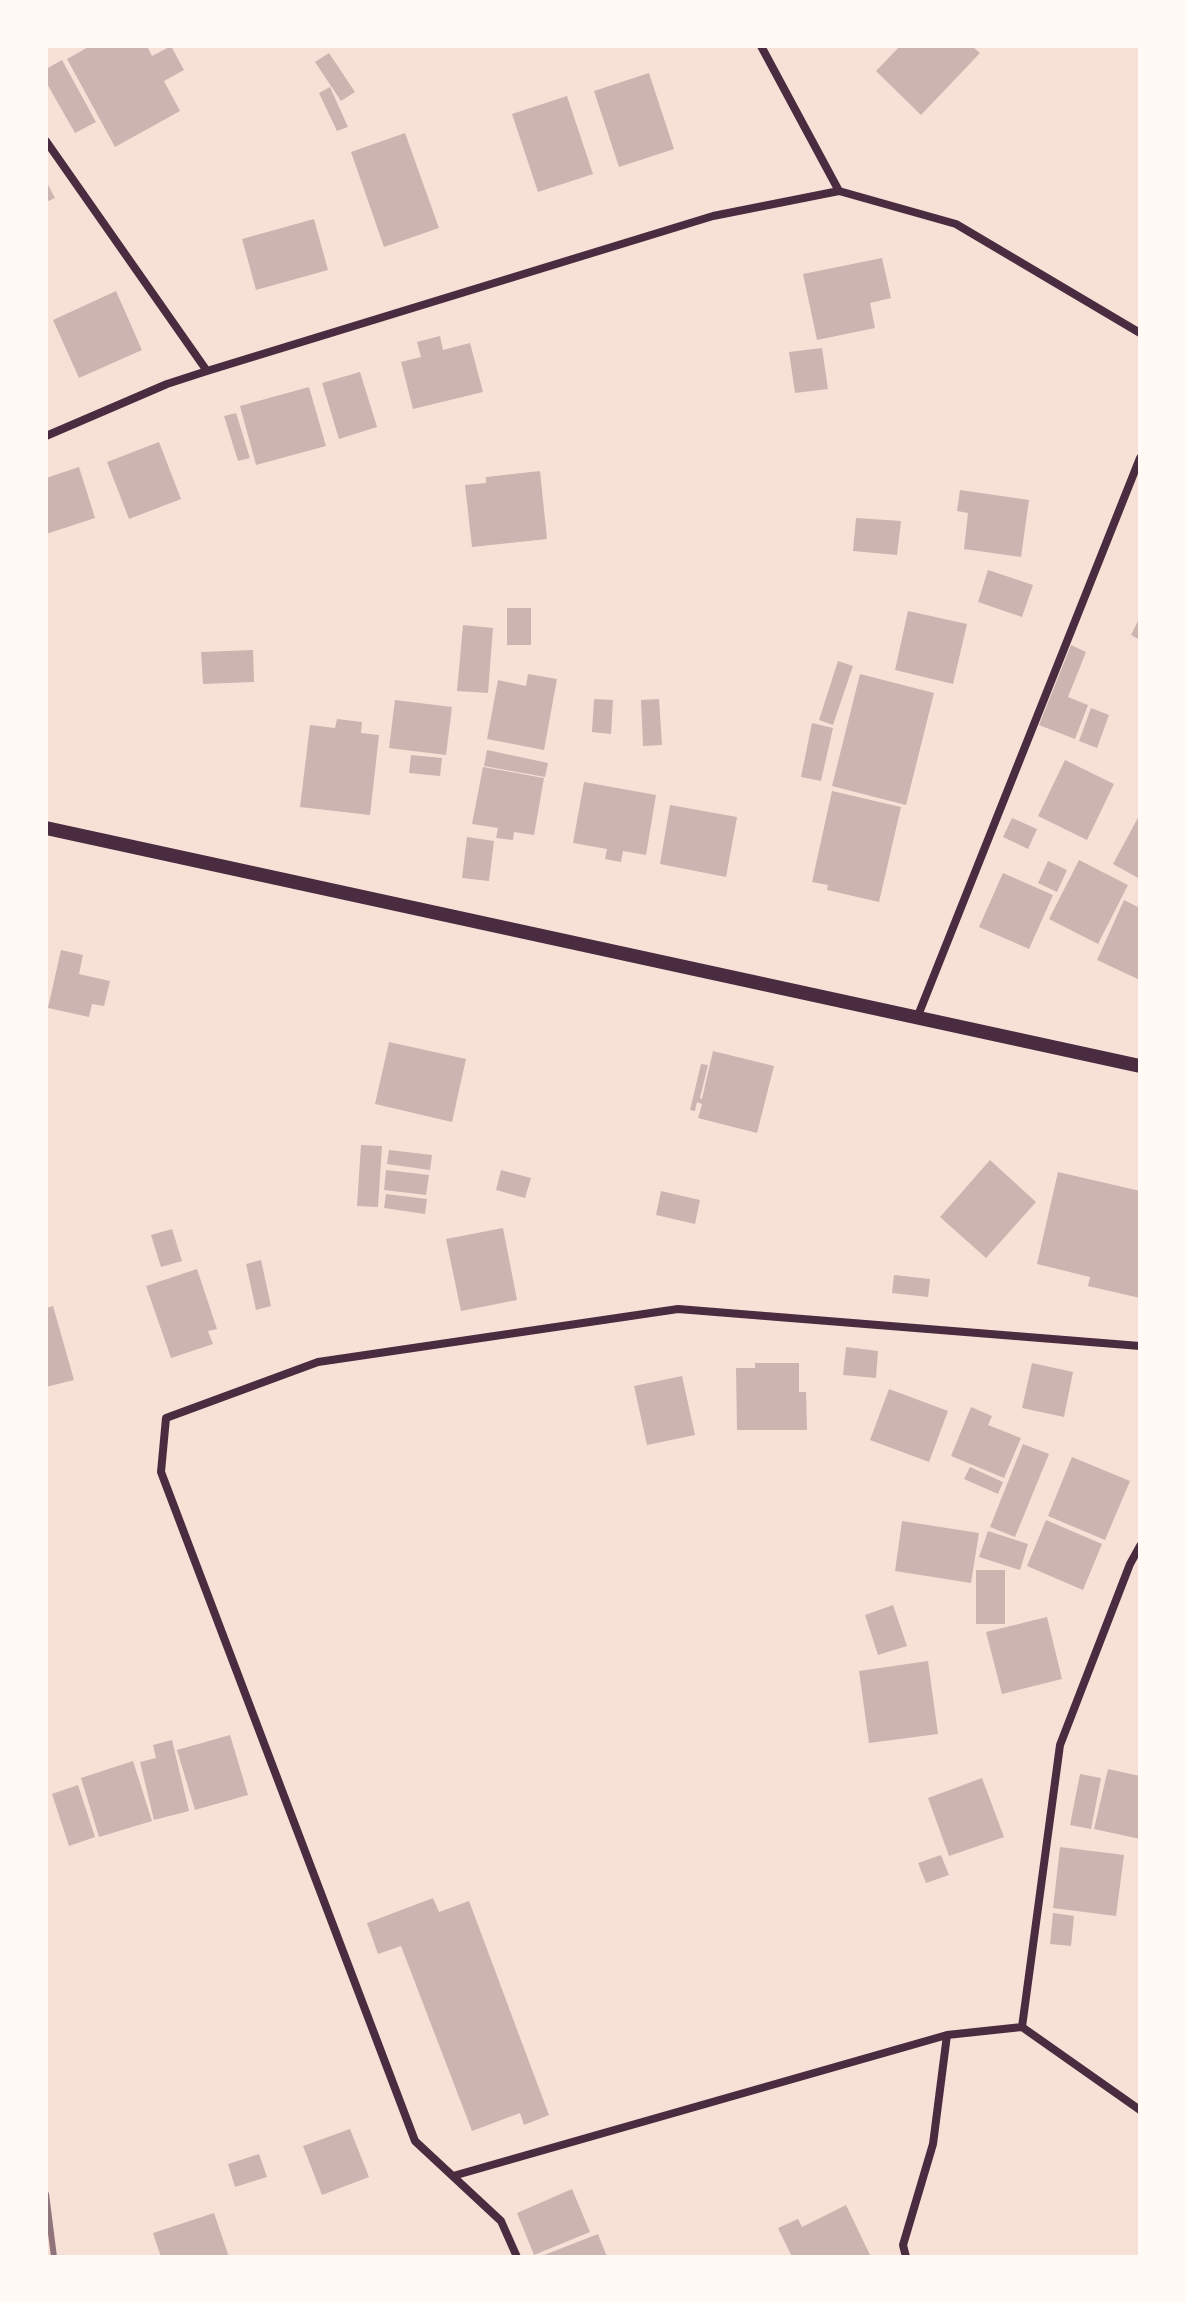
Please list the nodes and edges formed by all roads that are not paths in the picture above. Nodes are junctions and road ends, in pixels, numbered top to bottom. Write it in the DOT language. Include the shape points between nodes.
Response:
graph roads {
  1 [pos="761,46"];
  2 [pos="46,141"];
  3 [pos="839,191"];
  4 [pos="1140,333"];
  5 [pos="207,371"];
  6 [pos="46,436"];
  7 [pos="1140,458"];
  8 [pos="46,828"];
  9 [pos="917,1018"];
  10 [pos="1140,1066"];
  11 [pos="1140,1346"];
  12 [pos="1140,1546"];
  13 [pos="1135,1565"];
  14 [pos="1022,2027"];
  15 [pos="947,2035"];
  16 [pos="1140,2110"];
  17 [pos="453,2176"];
  18 [pos="517,2257"];
  19 [pos="906,2257"];
  1 -- 3 [label="street"];
  2 -- 5 [label="street"];
  3 -- 4 [label="street" via="956,224"];
  3 -- 5 [label="street" via="713,216"];
  5 -- 6 [label="street"];
  7 -- 9 [label="street"];
  8 -- 9 [label="street"];
  9 -- 10 [label="street"];
  11 -- 17 [label="street" via="678,1309 318,1362 166,1418 161,1472 166,1486 415,2141"];
  12 -- 13 [label="street"];
  13 -- 14 [label="street" via="1060,1745"];
  14 -- 15 [label="street"];
  14 -- 16 [label="street"];
  15 -- 17 [label="street"];
  15 -- 19 [label="street" via="933,2144 903,2245"];
  17 -- 18 [label="street" via="501,2221"];
}
